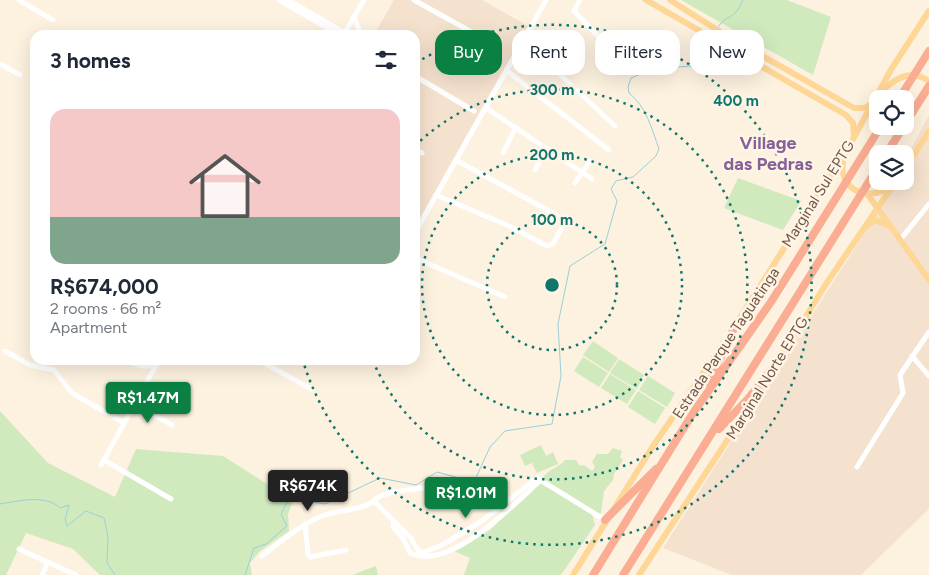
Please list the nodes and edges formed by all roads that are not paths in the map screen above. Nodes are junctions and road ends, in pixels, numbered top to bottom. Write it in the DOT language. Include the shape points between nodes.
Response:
graph roads {
  1 [pos="19,0"];
  2 [pos="279,0"];
  3 [pos="288,0"];
  4 [pos="364,0"];
  5 [pos="414,0"];
  6 [pos="546,0"];
  7 [pos="580,0"];
  8 [pos="646,0"];
  9 [pos="670,0"];
  10 [pos="929,11"];
  11 [pos="354,17"];
  12 [pos="315,18"];
  13 [pos="53,20"];
  14 [pos="336,30"];
  15 [pos="346,30"];
  16 [pos="358,30"];
  17 [pos="468,30"];
  18 [pos="530,30"];
  19 [pos="595,33"];
  20 [pos="929,51"];
  21 [pos="512,62"];
  22 [pos="0,64"];
  23 [pos="507,71"];
  24 [pos="20,75"];
  25 [pos="560,75"];
  26 [pos="420,79"];
  27 [pos="929,81"];
  28 [pos="928,88"];
  29 [pos="881,90"];
  30 [pos="882,90"];
  31 [pos="904,90"];
  32 [pos="869,105"];
  33 [pos="486,108"];
  34 [pos="914,110"];
  35 [pos="474,111"];
  36 [pos="869,112"];
  37 [pos="615,126"];
  38 [pos="516,127"];
  39 [pos="929,131"];
  40 [pos="876,135"];
  41 [pos="853,140"];
  42 [pos="926,140"];
  43 [pos="848,146"];
  44 [pos="547,148"];
  45 [pos="609,150"];
  46 [pos="503,153"];
  47 [pos="914,157"];
  48 [pos="456,160"];
  49 [pos="590,161"];
  50 [pos="535,170"];
  51 [pos="582,172"];
  52 [pos="592,179"];
  53 [pos="869,180"];
  54 [pos="575,183"];
  55 [pos="886,190"];
  56 [pos="889,191"];
  57 [pos="436,195"];
  58 [pos="868,195"];
  59 [pos="929,204"];
  60 [pos="878,206"];
  61 [pos="420,224"];
  62 [pos="894,231"];
  63 [pos="857,236"];
  64 [pos="900,240"];
  65 [pos="420,260"];
  66 [pos="929,279"];
  67 [pos="505,297"];
  68 [pos="736,326"];
  69 [pos="929,332"];
  70 [pos="5,351"];
  71 [pos="912,356"];
  72 [pos="781,358"];
  73 [pos="139,365"];
  74 [pos="268,365"];
  75 [pos="156,366"];
  76 [pos="929,376"];
  77 [pos="311,389"];
  78 [pos="134,404"];
  79 [pos="693,413"];
  80 [pos="124,423"];
  81 [pos="172,426"];
  82 [pos="709,439"];
  83 [pos="669,454"];
  84 [pos="856,467"];
  85 [pos="541,480"];
  86 [pos="448,485"];
  87 [pos="171,499"];
  88 [pos="374,501"];
  89 [pos="606,520"];
  90 [pos="394,522"];
  91 [pos="305,524"];
  92 [pos="20,549"];
  93 [pos="346,550"];
  94 [pos="262,556"];
  95 [pos="48,562"];
  96 [pos="42,575"];
  97 [pos="76,575"];
  98 [pos="573,575"];
  99 [pos="593,575"];
  100 [pos="625,575"];
  101 [pos="639,575"];
  1 -- 13 [label="street"];
  2 -- 12 [label="street"];
  3 -- 12 [label="street"];
  4 -- 11 [label="street"];
  5 -- 17 [label="street"];
  6 -- 18 [label="street"];
  7 -- 19 [label="street" via="574,11"];
  8 -- 41 [label="main road" via="846,115 854,127"];
  9 -- 32 [label="main road" via="854,108"];
  10 -- 29 [label="main road, Marginal Sul EPTG"];
  11 -- 15 [label="street"];
  11 -- 16 [label="street"];
  12 -- 14 [label="street"];
  20 -- 31 [label="highway"];
  21 -- 23 [label="street"];
  22 -- 24 [label="street"];
  23 -- 33 [label="street"];
  23 -- 45 [label="street"];
  25 -- 37 [label="street"];
  26 -- 35 [label="street"];
  27 -- 30 [label="main road" via="908,74"];
  28 -- 34 [label="highway"];
  33 -- 38 [label="street"];
  33 -- 48 [label="street"];
  36 -- 41 [label="main road, Marginal Sul EPTG"];
  38 -- 44 [label="street"];
  38 -- 46 [label="street"];
  39 -- 42 [label="main road"];
  40 -- 79 [label="highway, Estrada Parque Taguatinga" via="770,302"];
  41 -- 43 [label="main road, Marginal Sul EPTG"];
  42 -- 47 [label="main road"];
  43 -- 58 [label="main road" via="844,175 852,188"];
  43 -- 68 [label="main road, Marginal Sul EPTG"];
  44 -- 50 [label="street"];
  44 -- 51 [label="street"];
  48 -- 57 [label="street"];
  48 -- 57 [label="street" via="562,218 565,222 553,244 547,246 510,226"];
  49 -- 51 [label="street"];
  51 -- 52 [label="street"];
  51 -- 54 [label="street"];
  53 -- 82 [label="highway, Estrada Parque Taguatinga"];
  55 -- 58 [label="main road"];
  56 -- 60 [label="main road, Marginal Norte EPTG"];
  56 -- 62 [label="main road" via="884,209"];
  57 -- 61 [label="street"];
  58 -- 60 [label="main road"];
  59 -- 64 [label="street"];
  60 -- 62 [label="main road"];
  60 -- 63 [label="main road, Marginal Norte EPTG"];
  62 -- 63 [label="main road" via="884,222 875,220"];
  62 -- 64 [label="main road"];
  63 -- 72 [label="main road, Marginal Norte EPTG"];
  64 -- 66 [label="main road"];
  65 -- 67 [label="street"];
  68 -- 79 [label="highway"];
  68 -- 89 [label="main road, Marginal Sul EPTG"];
  69 -- 71 [label="street"];
  70 -- 80 [label="street" via="30,365 54,370 72,392"];
  71 -- 76 [label="street"];
  71 -- 84 [label="street" via="900,375 903,393"];
  72 -- 82 [label="highway"];
  72 -- 101 [label="main road, Marginal Norte EPTG"];
  73 -- 75 [label="street"];
  74 -- 77 [label="street"];
  75 -- 78 [label="street"];
  78 -- 80 [label="street"];
  78 -- 81 [label="street"];
  79 -- 83 [label="highway, Estrada Parque Taguatinga"];
  80 -- 87 [label="street" via="102,462"];
  82 -- 100 [label="highway, Estrada Parque Taguatinga"];
  83 -- 89 [label="highway"];
  83 -- 99 [label="highway, Estrada Parque Taguatinga"];
  85 -- 89 [label="street"];
  85 -- 90 [label="street" via="534,480 482,520 426,553 418,550 410,536"];
  85 -- 90 [label="street" via="489,528 434,556 419,558 410,553 393,527"];
  86 -- 88 [label="street" via="392,492"];
  88 -- 90 [label="street"];
  88 -- 91 [label="street" via="327,514"];
  89 -- 98 [label="main road, Marginal Sul EPTG"];
  91 -- 93 [label="street" via="310,557"];
  91 -- 94 [label="street"];
  92 -- 95 [label="street"];
  95 -- 96 [label="street"];
  95 -- 97 [label="street"];
}
